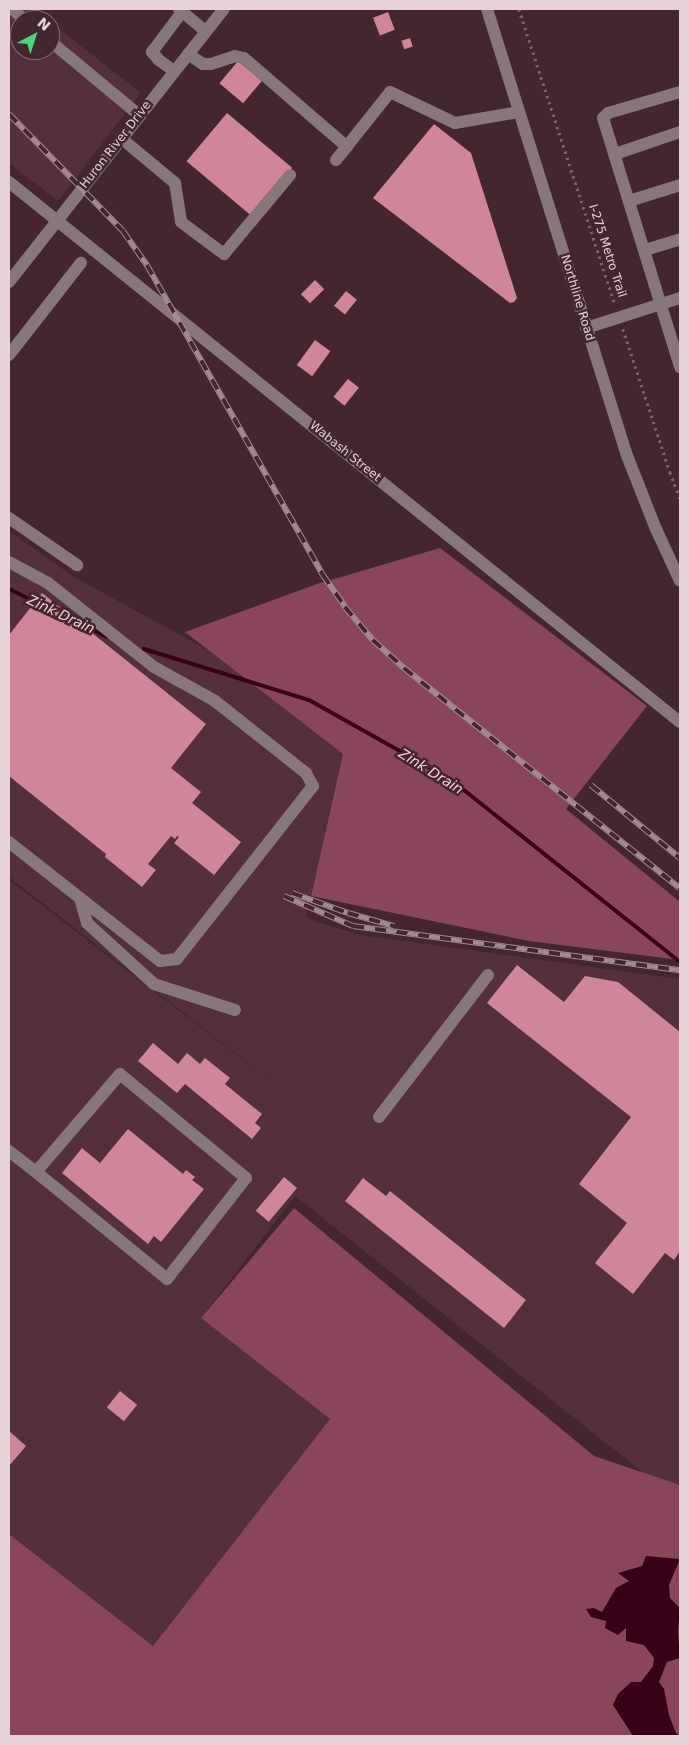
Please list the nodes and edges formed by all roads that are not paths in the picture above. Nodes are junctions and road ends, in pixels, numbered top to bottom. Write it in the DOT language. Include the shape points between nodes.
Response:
graph roads {
  1 [pos="224,9"];
  2 [pos="486,9"];
  3 [pos="180,10"];
  4 [pos="206,32"];
  5 [pos="60,49"];
  6 [pos="188,54"];
  7 [pos="174,71"];
  8 [pos="680,92"];
  9 [pos="519,112"];
  10 [pos="139,115"];
  11 [pos="680,132"];
  12 [pos="121,138"];
  13 [pos="347,147"];
  14 [pos="614,154"];
  15 [pos="336,160"];
  16 [pos="290,175"];
  17 [pos="9,182"];
  18 [pos="680,185"];
  19 [pos="629,202"];
  20 [pos="57,220"];
  21 [pos="680,239"];
  22 [pos="645,250"];
  23 [pos="81,263"];
  24 [pos="9,282"];
  25 [pos="680,298"];
  26 [pos="662,303"];
  27 [pos="586,328"];
  28 [pos="9,355"];
  29 [pos="679,359"];
  30 [pos="9,518"];
  31 [pos="9,562"];
  32 [pos="77,565"];
  33 [pos="680,581"];
  34 [pos="680,722"];
  35 [pos="9,842"];
  36 [pos="80,898"];
  37 [pos="488,975"];
  38 [pos="235,1010"];
  39 [pos="378,1117"];
  40 [pos="9,1151"];
  41 [pos="36,1172"];
  1 -- 4 [label="street, Huron River Drive"];
  2 -- 9 [label="street, Northline Road"];
  3 -- 4 [label="street"];
  3 -- 7 [label="street" via="152,52"];
  4 -- 6 [label="street, Huron River Drive"];
  5 -- 10 [label="street"];
  6 -- 7 [label="street, Huron River Drive"];
  6 -- 13 [label="street" via="203,64 235,56 244,58"];
  7 -- 10 [label="street, Huron River Drive"];
  8 -- 14 [label="street" via="608,113 603,118"];
  9 -- 13 [label="street" via="455,123 390,92"];
  9 -- 27 [label="street, Northline Road"];
  10 -- 12 [label="street, Huron River Drive"];
  11 -- 14 [label="street"];
  12 -- 16 [label="street" via="175,183 181,222 224,254"];
  12 -- 20 [label="street, Huron River Drive"];
  13 -- 15 [label="street"];
  14 -- 19 [label="street"];
  17 -- 20 [label="street, Wabash Street"];
  18 -- 19 [label="street"];
  19 -- 22 [label="street"];
  20 -- 24 [label="street, Huron River Drive"];
  20 -- 34 [label="street, Wabash Street"];
  21 -- 22 [label="street"];
  22 -- 26 [label="street"];
  23 -- 28 [label="street"];
  25 -- 26 [label="street"];
  26 -- 27 [label="street"];
  26 -- 29 [label="street"];
  27 -- 33 [label="street, Northline Road" via="632,469"];
  30 -- 32 [label="street"];
  31 -- 36 [label="street" via="48,583 154,667 215,701 306,773 313,786 177,959 160,961"];
  35 -- 36 [label="street"];
  36 -- 38 [label="street" via="87,923 154,984"];
  37 -- 39 [label="street"];
  40 -- 41 [label="street"];
  41 -- 41 [label="street" via="120,1074 246,1178 167,1279"];
}
